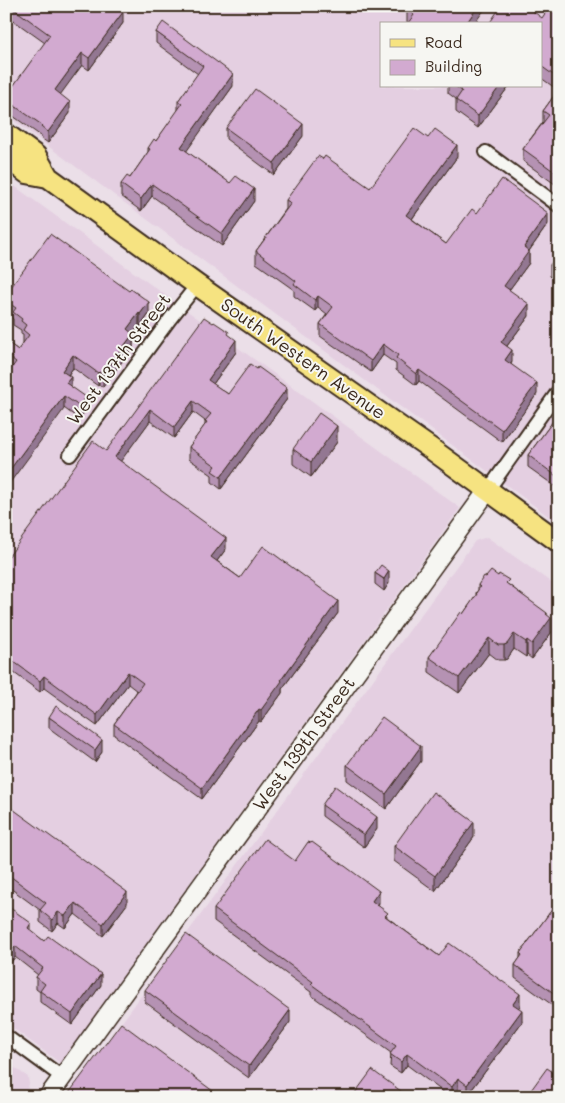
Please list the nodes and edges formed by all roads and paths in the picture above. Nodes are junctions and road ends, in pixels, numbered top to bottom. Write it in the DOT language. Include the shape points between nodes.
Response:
graph roads {
  1 [pos="6,134"];
  2 [pos="486,152"];
  3 [pos="6,158"];
  4 [pos="48,177"];
  5 [pos="559,206"];
  6 [pos="197,285"];
  7 [pos="559,390"];
  8 [pos="70,454"];
  9 [pos="488,490"];
  10 [pos="559,542"];
  11 [pos="6,1036"];
  12 [pos="62,1077"];
  13 [pos="48,1097"];
  1 -- 4 [label="main road, South Western Avenue" via="36,156"];
  2 -- 5 [label="street"];
  3 -- 4 [label="main road, South Western Avenue" via="27,173"];
  4 -- 6 [label="main road, South Western Avenue"];
  6 -- 8 [label="street, West 137th Street"];
  6 -- 9 [label="main road, South Western Avenue"];
  7 -- 9 [label="street, West 139th Street"];
  9 -- 10 [label="main road, South Western Avenue"];
  9 -- 12 [label="street, West 139th Street"];
  11 -- 12 [label="street"];
  12 -- 13 [label="street, West 139th Street"];
}
